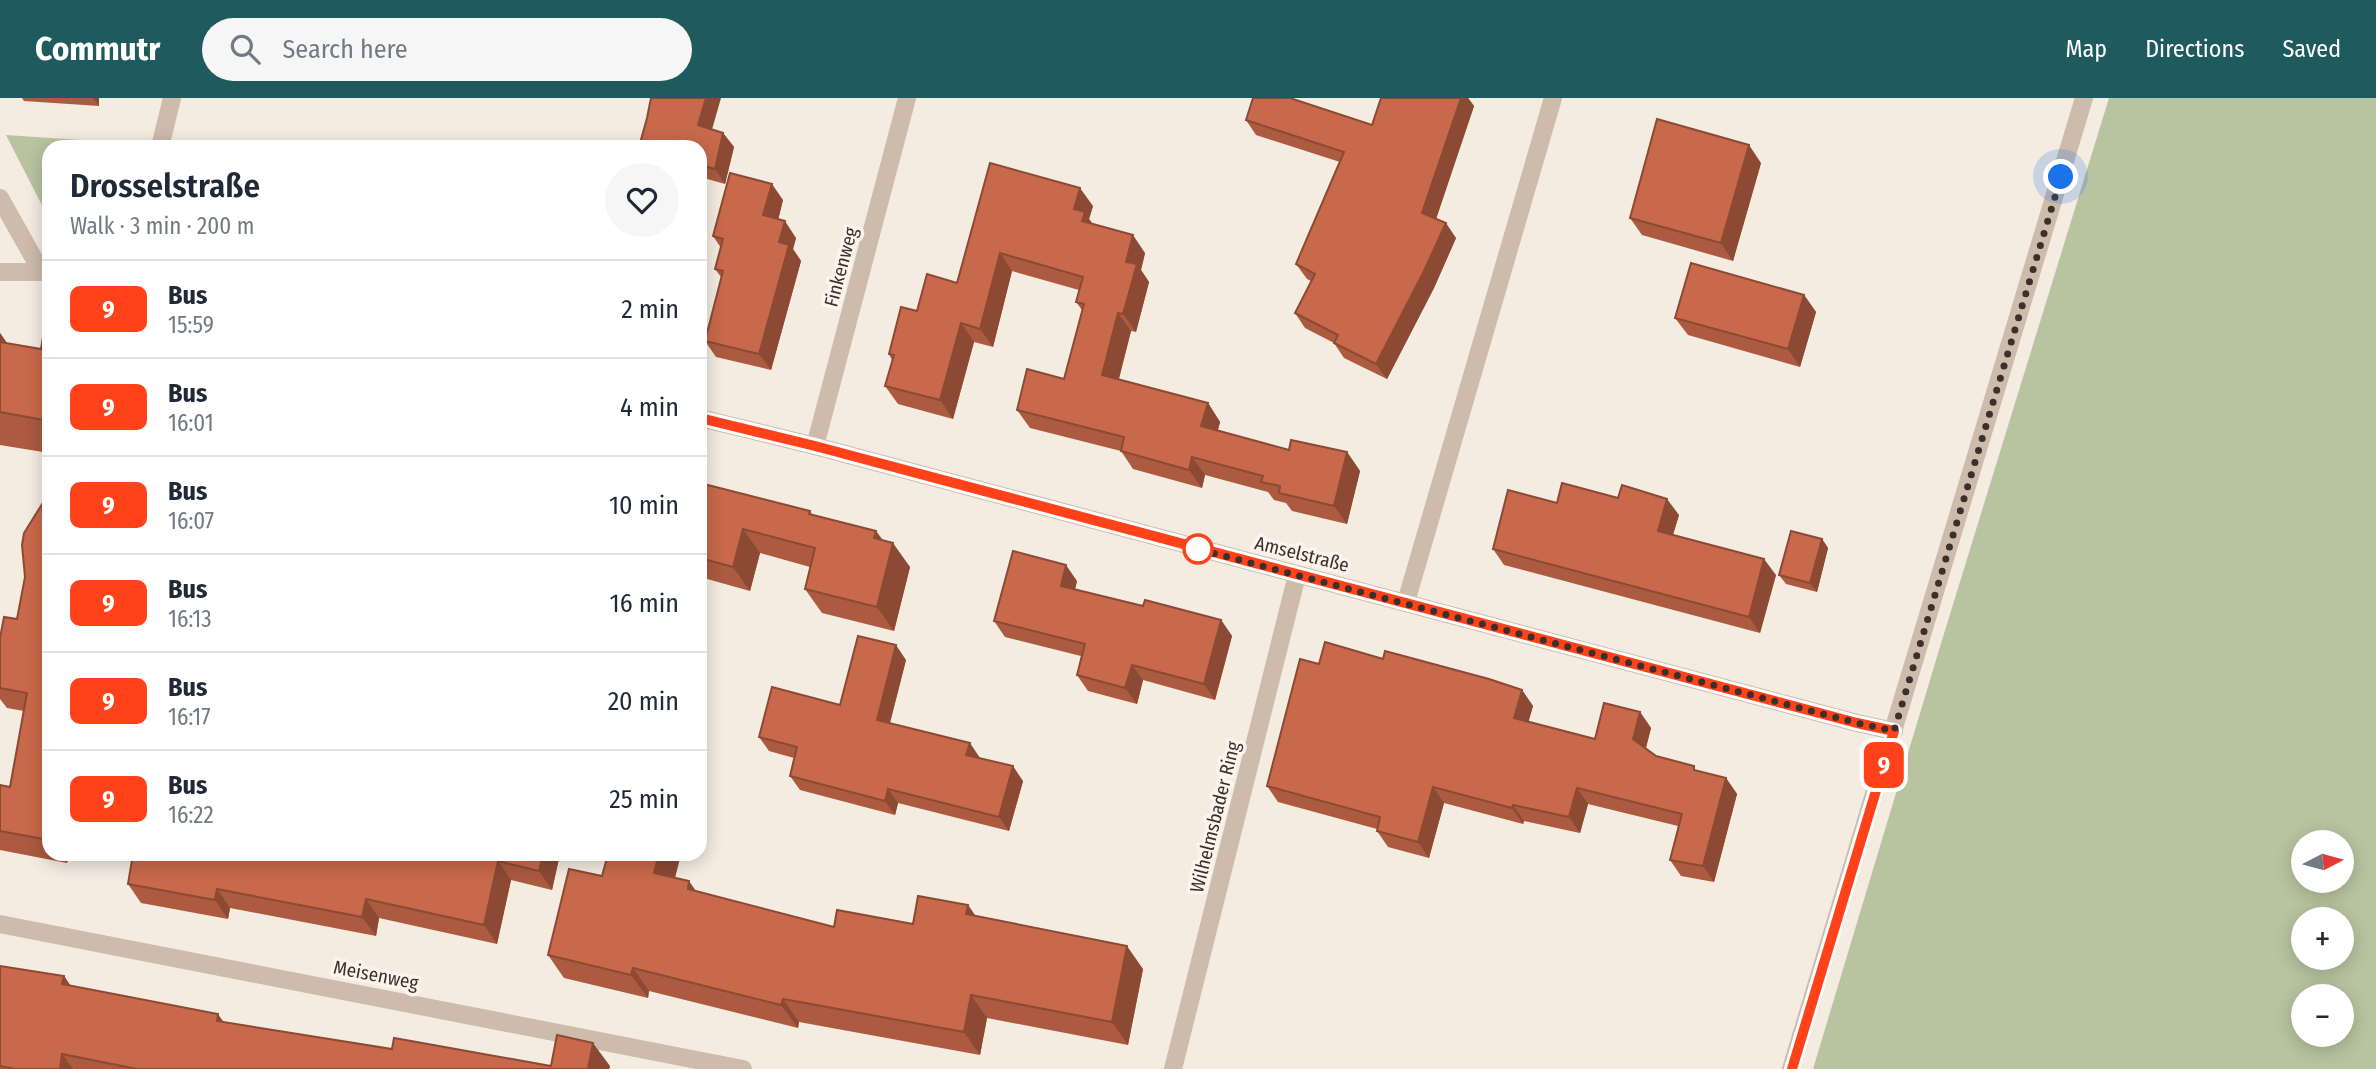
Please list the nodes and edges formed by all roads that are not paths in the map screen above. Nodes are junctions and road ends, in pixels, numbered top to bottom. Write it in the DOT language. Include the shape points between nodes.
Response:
graph roads {
  1 [pos="172,98"];
  2 [pos="907,98"];
  3 [pos="1553,98"];
  4 [pos="2084,98"];
  5 [pos="162,140"];
  6 [pos="0,198"];
  7 [pos="42,267"];
  8 [pos="0,272"];
  9 [pos="42,272"];
  10 [pos="707,420"];
  11 [pos="815,446"];
  12 [pos="1297,575"];
  13 [pos="1406,602"];
  14 [pos="1894,731"];
  15 [pos="0,924"];
  16 [pos="737,1069"];
  17 [pos="1173,1069"];
  18 [pos="1791,1069"];
  1 -- 5 [label="street"];
  2 -- 11 [label="street, Finkenweg"];
  3 -- 13 [label="street"];
  4 -- 14 [label="street"];
  6 -- 7 [label="street"];
  8 -- 9 [label="street"];
  10 -- 11 [label="street, Amselstraße"];
  11 -- 12 [label="street, Amselstraße"];
  12 -- 13 [label="street, Amselstraße"];
  12 -- 17 [label="street, Wilhelmsbader Ring"];
  13 -- 14 [label="street, Amselstraße"];
  14 -- 18 [label="street"];
  15 -- 16 [label="street, Meisenweg"];
}
